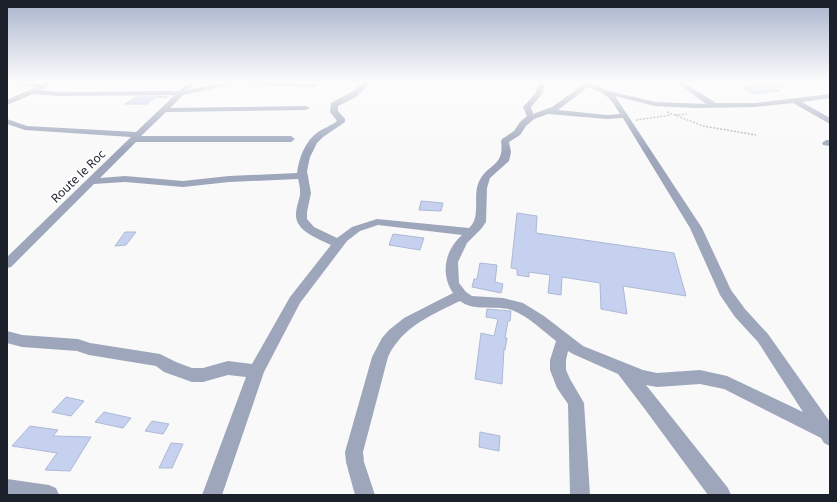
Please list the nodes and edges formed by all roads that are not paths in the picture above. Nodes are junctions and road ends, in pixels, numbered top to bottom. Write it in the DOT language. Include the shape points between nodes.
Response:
graph roads {
  1 [pos="168,105"];
  2 [pos="334,105"];
  3 [pos="530,105"];
  4 [pos="560,105"];
  5 [pos="619,105"];
  6 [pos="696,105"];
  7 [pos="731,105"];
  8 [pos="803,105"];
  9 [pos="715,106"];
  10 [pos="306,108"];
  11 [pos="164,109"];
  12 [pos="549,112"];
  13 [pos="531,117"];
  14 [pos="626,117"];
  15 [pos="7,121"];
  16 [pos="830,122"];
  17 [pos="136,137"];
  18 [pos="291,139"];
  19 [pos="302,176"];
  20 [pos="92,181"];
  21 [pos="471,232"];
  22 [pos="339,244"];
  23 [pos="7,264"];
  24 [pos="461,295"];
  25 [pos="7,337"];
  26 [pos="564,339"];
  27 [pos="620,368"];
  28 [pos="256,371"];
  29 [pos="829,435"];
  30 [pos="579,472"];
  31 [pos="7,489"];
  32 [pos="49,495"];
  33 [pos="212,495"];
  34 [pos="365,495"];
  35 [pos="580,495"];
  36 [pos="590,495"];
  37 [pos="721,495"];
  1 -- 11 [label="street, Route le Roc"];
  2 -- 19 [label="street" via="334,112 341,122 312,142"];
  3 -- 13 [label="street"];
  4 -- 12 [label="street"];
  5 -- 14 [label="street"];
  6 -- 9 [label="street"];
  7 -- 9 [label="street"];
  8 -- 16 [label="street"];
  10 -- 11 [label="street"];
  11 -- 17 [label="street, Route le Roc"];
  12 -- 13 [label="street"];
  12 -- 14 [label="street"];
  13 -- 21 [label="street" via="505,141 507,152 504,161 486,177 482,188 480,222"];
  14 -- 29 [label="street" via="696,228 725,292 763,338"];
  15 -- 17 [label="street" via="25,128"];
  17 -- 18 [label="street"];
  17 -- 20 [label="street, Route le Roc"];
  19 -- 20 [label="street" via="183,184 125,179"];
  19 -- 22 [label="street" via="306,192 302,221 307,228"];
  20 -- 23 [label="street, Route le Roc"];
  21 -- 22 [label="street" via="377,222 356,229"];
  21 -- 24 [label="street" via="462,241 452,262 453,283"];
  22 -- 28 [label="street" via="295,300"];
  24 -- 26 [label="street" via="469,301 503,303 518,307"];
  24 -- 34 [label="street" via="426,312 400,329 386,344 380,357 354,452"];
  25 -- 28 [label="street" via="22,341 78,345 160,360 192,375 203,375 228,368"];
  26 -- 27 [label="street" via="578,350"];
  26 -- 30 [label="street" via="558,370 576,403"];
  27 -- 29 [label="street" via="641,377 657,380 700,377 727,383"];
  27 -- 37 [label="street" via="638,386 700,471"];
  28 -- 33 [label="street"];
  30 -- 35 [label="street"];
  30 -- 36 [label="street"];
  31 -- 32 [label="street"];
}
